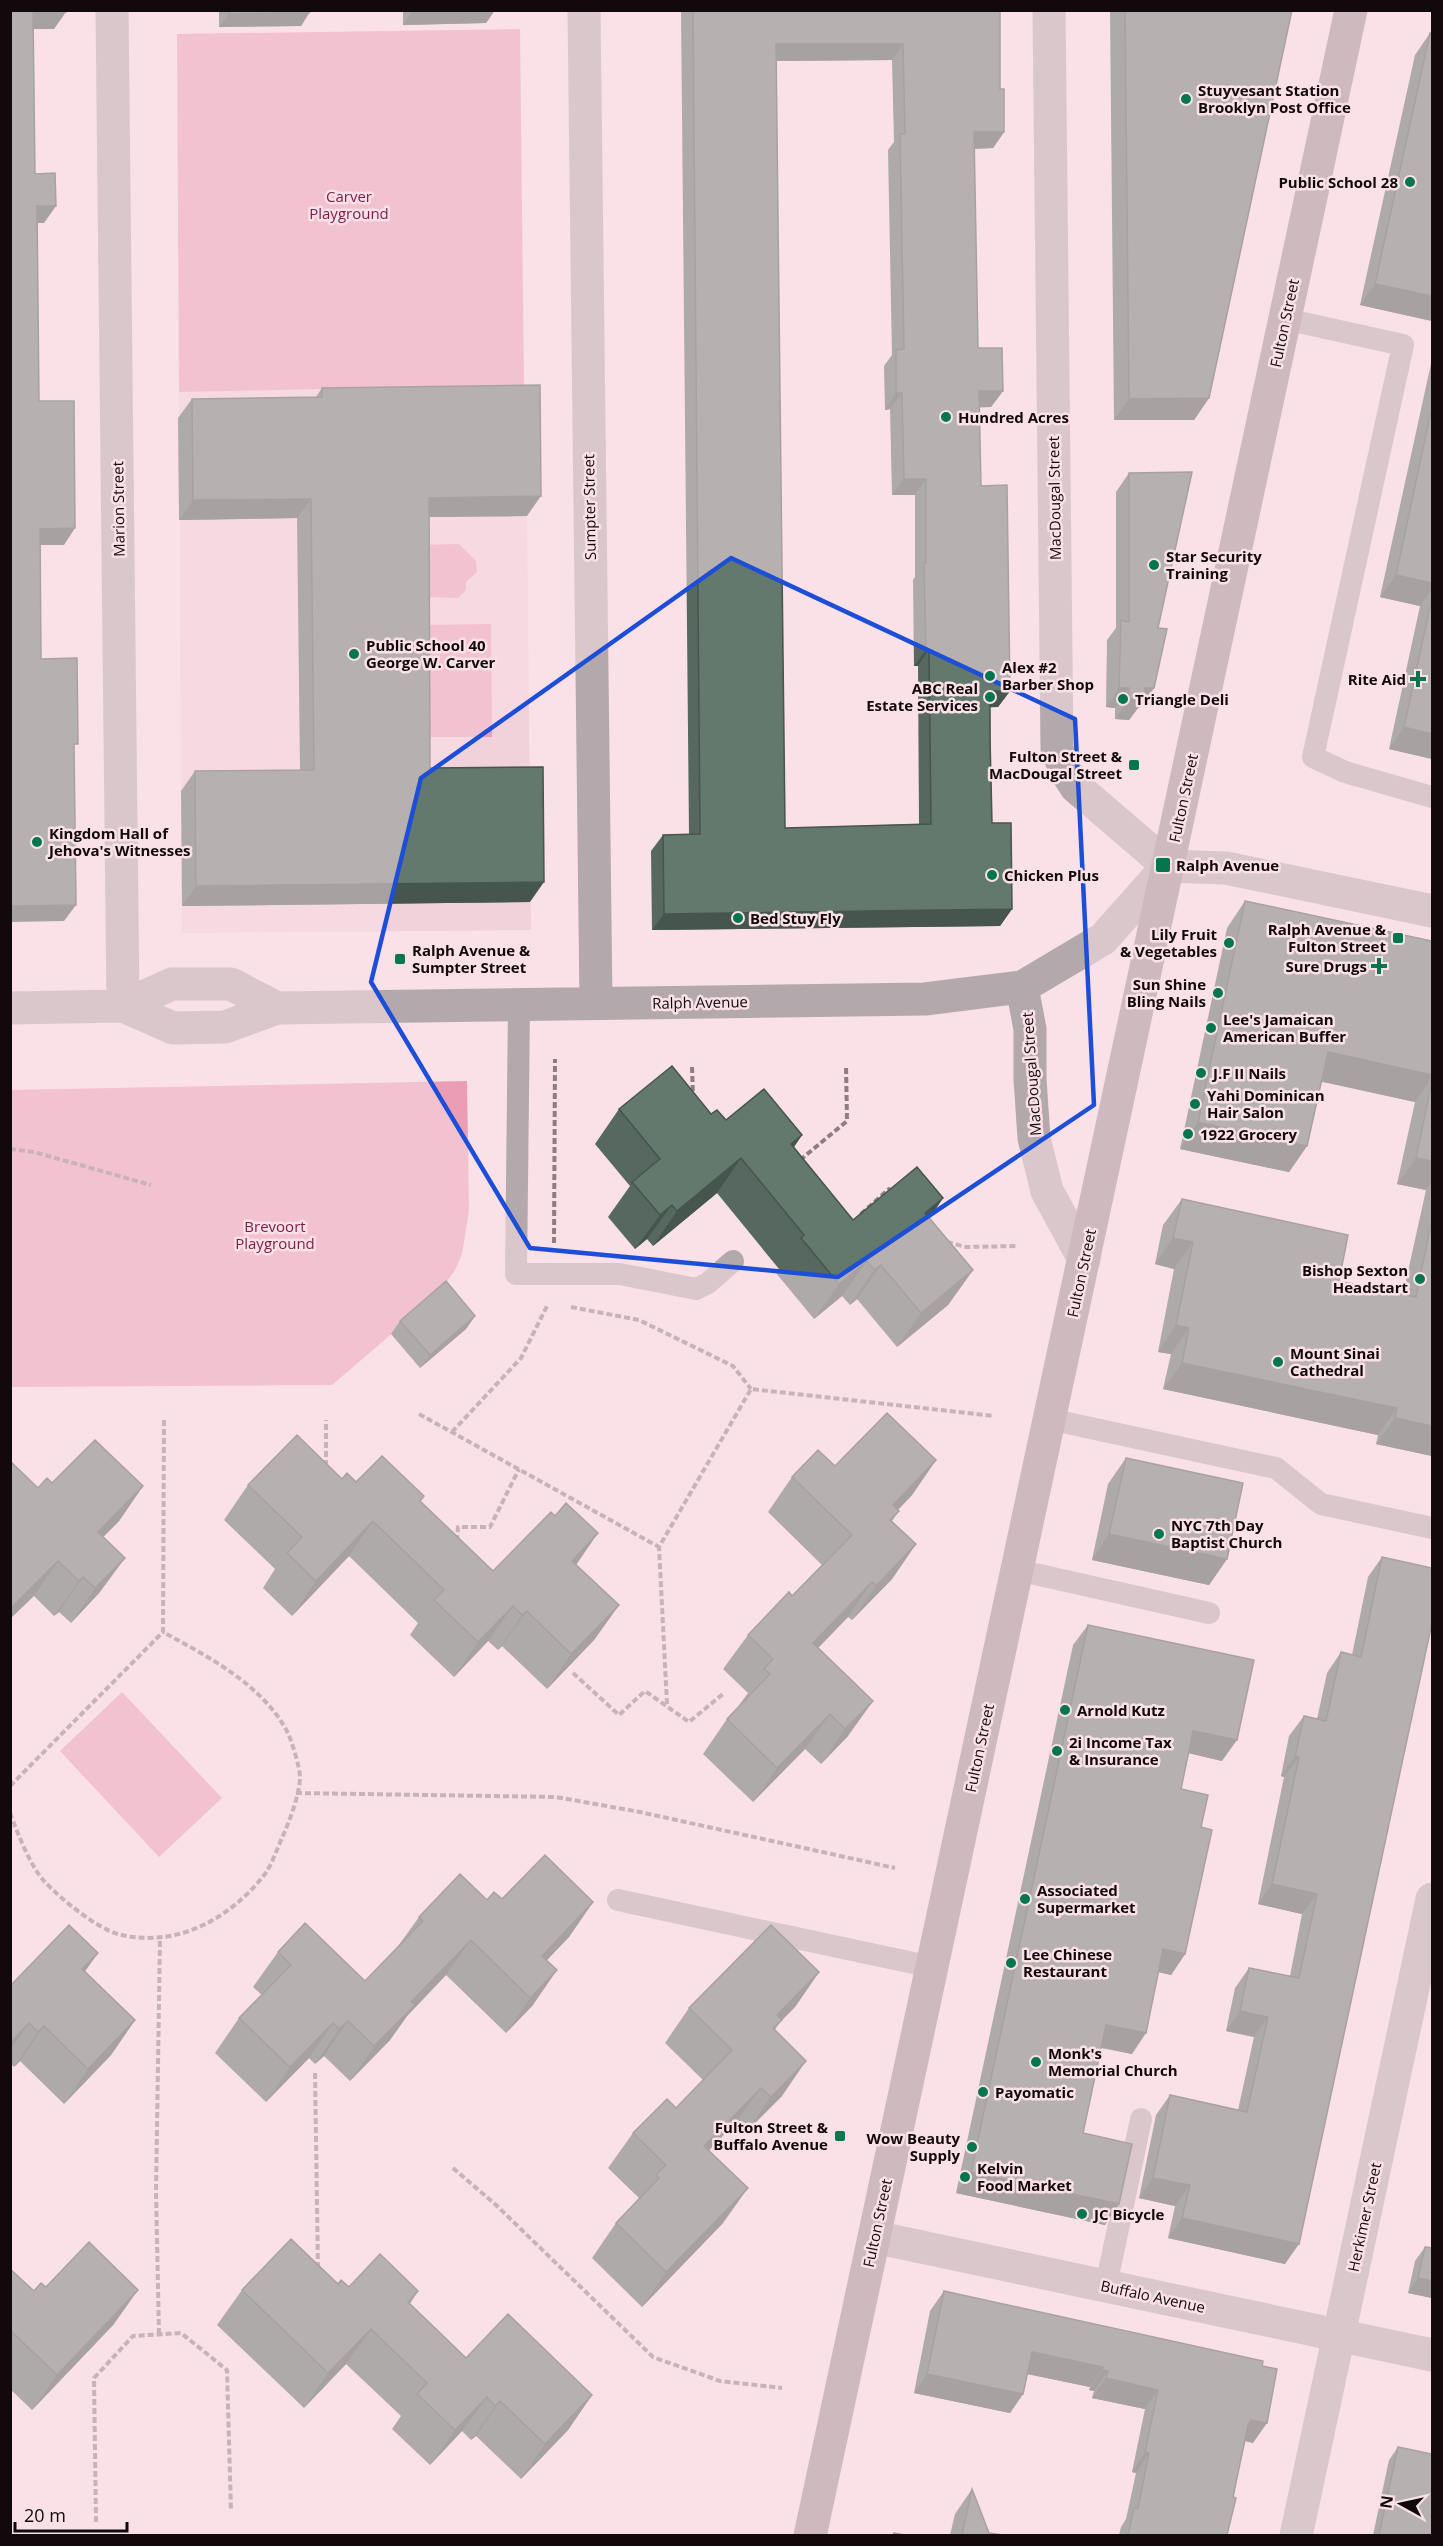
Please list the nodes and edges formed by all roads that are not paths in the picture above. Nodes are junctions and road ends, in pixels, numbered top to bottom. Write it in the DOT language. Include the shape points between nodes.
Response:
graph roads {
  1 [pos="112,10"];
  2 [pos="584,10"];
  3 [pos="1049,10"];
  4 [pos="1351,10"];
  5 [pos="1285,319"];
  6 [pos="1432,797"];
  7 [pos="1168,866"];
  8 [pos="1432,911"];
  9 [pos="1022,987"];
  10 [pos="596,1004"];
  11 [pos="519,1005"];
  12 [pos="123,1006"];
  13 [pos="10,1008"];
  14 [pos="278,1008"];
  15 [pos="1084,1259"];
  16 [pos="732,1261"];
  17 [pos="1049,1419"];
  18 [pos="1432,1528"];
  19 [pos="1017,1570"];
  20 [pos="1209,1613"];
  21 [pos="1432,1899"];
  22 [pos="618,1900"];
  23 [pos="932,1966"];
  24 [pos="1141,2120"];
  25 [pos="874,2237"];
  26 [pos="1106,2286"];
  27 [pos="1339,2336"];
  28 [pos="1432,2355"];
  29 [pos="810,2535"];
  30 [pos="1296,2535"];
  1 -- 12 [label="street, Marion Street"];
  2 -- 10 [label="street, Sumpter Street"];
  3 -- 7 [label="street, MacDougal Street" via="1057,749 1076,787"];
  4 -- 5 [label="main road, Fulton Street"];
  5 -- 6 [label="lane" via="1403,345 1313,757 1345,772"];
  5 -- 7 [label="main road, Fulton Street"];
  7 -- 8 [label="street" via="1226,868"];
  7 -- 9 [label="street, Ralph Avenue" via="1103,939"];
  7 -- 15 [label="main road, Fulton Street"];
  9 -- 10 [label="street, Ralph Avenue" via="925,999"];
  9 -- 15 [label="street, MacDougal Street" via="1030,1029 1034,1138 1047,1191"];
  10 -- 11 [label="street, Ralph Avenue"];
  11 -- 14 [label="street, Ralph Avenue"];
  11 -- 16 [label="lane" via="516,1275 620,1274 696,1289"];
  12 -- 13 [label="street, Ralph Avenue"];
  12 -- 14 [label="street, Ralph Avenue" via="173,1028 225,1027"];
  12 -- 14 [label="street, Ralph Avenue" via="172,984 231,984"];
  15 -- 17 [label="main road, Fulton Street"];
  17 -- 18 [label="lane" via="1276,1468 1322,1504"];
  17 -- 19 [label="main road, Fulton Street"];
  19 -- 20 [label="lane"];
  19 -- 23 [label="main road, Fulton Street"];
  21 -- 27 [label="street, Herkimer Street"];
  22 -- 23 [label="lane"];
  23 -- 25 [label="main road, Fulton Street"];
  24 -- 26 [label="lane"];
  25 -- 26 [label="street, Buffalo Avenue"];
  25 -- 29 [label="main road, Fulton Street"];
  26 -- 27 [label="street, Buffalo Avenue"];
  27 -- 28 [label="street, Buffalo Avenue"];
  27 -- 30 [label="street, Herkimer Street"];
}
